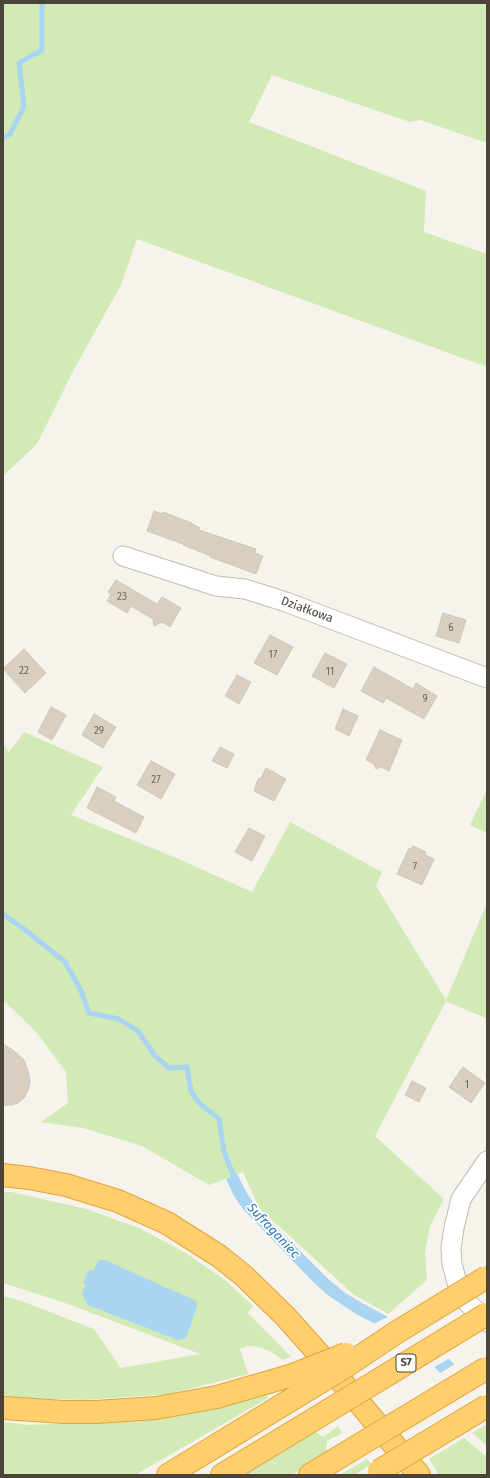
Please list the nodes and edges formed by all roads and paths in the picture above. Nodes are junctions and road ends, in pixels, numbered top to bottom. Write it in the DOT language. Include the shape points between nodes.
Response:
graph roads {
  1 [pos="123,556"];
  2 [pos="487,678"];
  3 [pos="487,1161"];
  4 [pos="3,1175"];
  5 [pos="487,1277"];
  6 [pos="487,1314"];
  7 [pos="487,1322"];
  8 [pos="487,1368"];
  9 [pos="300,1383"];
  10 [pos="487,1406"];
  11 [pos="3,1408"];
  12 [pos="375,1473"];
  13 [pos="168,1475"];
  14 [pos="222,1475"];
  15 [pos="310,1475"];
  16 [pos="420,1475"];
  1 -- 2 [label="street, Działkowa" via="216,586 245,589 286,602"];
  3 -- 7 [label="street" via="461,1199 451,1248 452,1264 465,1300"];
  4 -- 16 [label="highway" via="66,1185 118,1201 167,1223 219,1256 244,1276 286,1317"];
  5 -- 9 [label="highway, bridge" via="340,1370"];
  6 -- 14 [label="highway, S7, bridge"];
  8 -- 15 [label="highway, bridge"];
  9 -- 11 [label="highway" via="156,1408 96,1412"];
  9 -- 13 [label="highway"];
  10 -- 12 [label="highway, bridge"];
}
